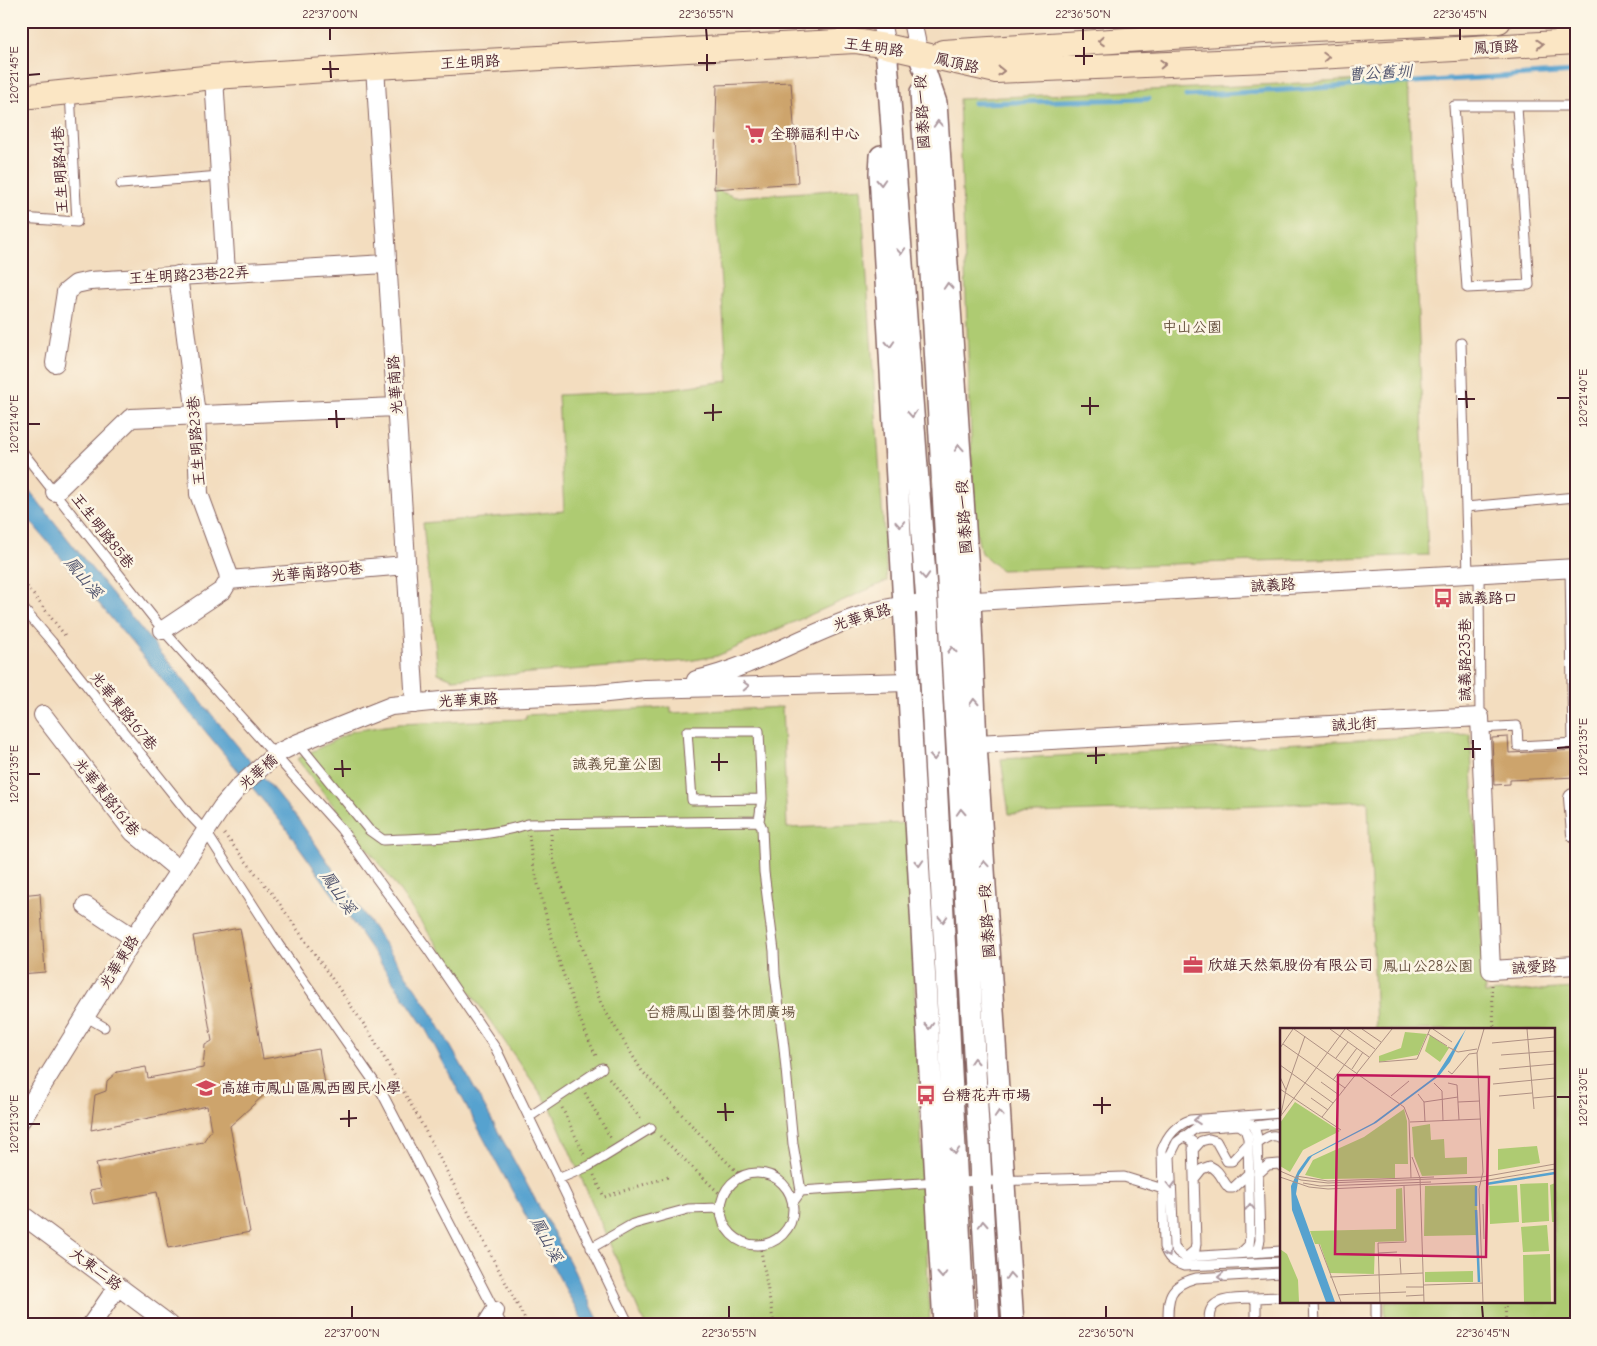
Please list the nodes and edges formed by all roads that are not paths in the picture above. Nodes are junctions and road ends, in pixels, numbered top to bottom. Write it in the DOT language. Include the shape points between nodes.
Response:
graph roads {
  1 [pos="881,21"];
  2 [pos="912,21"];
  3 [pos="1499,21"];
  4 [pos="1576,42"];
  5 [pos="886,46"];
  6 [pos="919,54"];
  7 [pos="375,67"];
  8 [pos="214,77"];
  9 [pos="70,92"];
  10 [pos="21,97"];
  11 [pos="1517,106"];
  12 [pos="1576,106"];
  13 [pos="220,176"];
  14 [pos="122,184"];
  15 [pos="21,218"];
  16 [pos="386,264"];
  17 [pos="226,273"];
  18 [pos="178,276"];
  19 [pos="1461,343"];
  20 [pos="55,363"];
  21 [pos="396,407"];
  22 [pos="196,415"];
  23 [pos="21,450"];
  24 [pos="55,492"];
  25 [pos="908,495"];
  26 [pos="1576,497"];
  27 [pos="1466,507"];
  28 [pos="406,565"];
  29 [pos="1573,568"];
  30 [pos="1473,574"];
  31 [pos="228,580"];
  32 [pos="959,602"];
  33 [pos="927,603"];
  34 [pos="905,605"];
  35 [pos="21,606"];
  36 [pos="164,630"];
  37 [pos="909,682"];
  38 [pos="645,689"];
  39 [pos="415,704"];
  40 [pos="43,715"];
  41 [pos="1480,722"];
  42 [pos="298,743"];
  43 [pos="1574,743"];
  44 [pos="976,744"];
  45 [pos="276,754"];
  46 [pos="762,798"];
  47 [pos="1573,798"];
  48 [pos="222,807"];
  49 [pos="759,821"];
  50 [pos="206,832"];
  51 [pos="1576,834"];
  52 [pos="180,871"];
  53 [pos="86,906"];
  54 [pos="134,938"];
  55 [pos="1576,965"];
  56 [pos="85,1016"];
  57 [pos="104,1027"];
  58 [pos="602,1068"];
  59 [pos="1280,1113"];
  60 [pos="529,1117"];
  61 [pos="1242,1117"];
  62 [pos="21,1120"];
  63 [pos="1280,1123"];
  64 [pos="1254,1126"];
  65 [pos="651,1128"];
  66 [pos="1196,1128"];
  67 [pos="1171,1133"];
  68 [pos="1280,1137"];
  69 [pos="1180,1139"];
  70 [pos="1253,1144"];
  71 [pos="1162,1150"];
  72 [pos="1193,1150"];
  73 [pos="1280,1165"];
  74 [pos="1254,1174"];
  75 [pos="558,1179"];
  76 [pos="1194,1179"];
  77 [pos="1003,1180"];
  78 [pos="981,1181"];
  79 [pos="947,1182"];
  80 [pos="1163,1189"];
  81 [pos="800,1191"];
  82 [pos="792,1202"];
  83 [pos="720,1208"];
  84 [pos="21,1214"];
  85 [pos="592,1248"];
  86 [pos="1280,1251"];
  87 [pos="1253,1252"];
  88 [pos="1241,1253"];
  89 [pos="1188,1256"];
  90 [pos="1280,1262"];
  91 [pos="1242,1263"];
  92 [pos="1280,1273"];
  93 [pos="1243,1276"];
  94 [pos="118,1286"];
  95 [pos="1280,1297"];
  96 [pos="1256,1298"];
  97 [pos="1314,1304"];
  98 [pos="1376,1304"];
  99 [pos="494,1320"];
  100 [pos="92,1325"];
  101 [pos="170,1325"];
  102 [pos="629,1325"];
  103 [pos="944,1325"];
  104 [pos="964,1325"];
  105 [pos="989,1325"];
  106 [pos="1013,1325"];
  107 [pos="1168,1325"];
  108 [pos="1210,1325"];
  109 [pos="1256,1325"];
  110 [pos="1315,1325"];
  111 [pos="1376,1325"];
  1 -- 5 [label="street"];
  2 -- 6 [label="street"];
  3 -- 6 [label="main road, 鳳頂路, one-way" via="1265,31"];
  6 -- 4 [label="main road, 鳳頂路, one-way" via="996,71 1268,60"];
  5 -- 6 [label="main road, 王生明路"];
  5 -- 7 [label="main road, 王生明路" via="855,41"];
  5 -- 25 [label="street, 國泰路一段, one-way"];
  32 -- 6 [label="street, 國泰路一段, one-way"];
  7 -- 8 [label="main road, 王生明路"];
  7 -- 16 [label="street, 光華南路"];
  8 -- 9 [label="main road, 王生明路"];
  8 -- 13 [label="street"];
  9 -- 10 [label="main road, 王生明路"];
  9 -- 15 [label="lane, 王生明路41巷" via="77,222"];
  11 -- 11 [label="lane" via="1454,106 1467,288 1529,285"];
  11 -- 12 [label="lane"];
  13 -- 14 [label="lane"];
  13 -- 17 [label="street"];
  16 -- 17 [label="street, 王生明路23巷22弄"];
  16 -- 21 [label="street, 光華南路"];
  17 -- 18 [label="street, 王生明路23巷22弄"];
  18 -- 20 [label="street, 王生明路23巷22弄" via="76,284 66,292"];
  18 -- 22 [label="street, 王生明路23巷"];
  19 -- 27 [label="lane, 誠義路235巷"];
  21 -- 22 [label="street"];
  21 -- 28 [label="street, 光華南路"];
  22 -- 24 [label="street" via="131,418"];
  22 -- 31 [label="street, 王生明路23巷" via="199,494"];
  23 -- 24 [label="lane, 王生明路85巷"];
  24 -- 36 [label="lane, 王生明路85巷"];
  25 -- 33 [label="street, 國泰路一段, one-way"];
  25 -- 34 [label="street, 國泰路一段, one-way"];
  26 -- 27 [label="lane"];
  27 -- 30 [label="lane, 誠義路235巷"];
  28 -- 31 [label="street, 光華南路90巷"];
  28 -- 39 [label="street, 光華南路"];
  29 -- 30 [label="street, 誠義路"];
  29 -- 43 [label="lane"];
  30 -- 32 [label="street, 誠義路"];
  30 -- 41 [label="lane, 誠義路235巷"];
  31 -- 36 [label="street" via="223,590"];
  32 -- 33 [label="street, 光華東路"];
  44 -- 32 [label="street, 國泰路一段, one-way"];
  78 -- 32 [label="street, 國泰路一段, one-way"];
  33 -- 34 [label="street, 光華東路"];
  33 -- 79 [label="street, 國泰路一段, one-way"];
  34 -- 37 [label="street, 國泰路一段"];
  34 -- 38 [label="street, 光華東路" via="852,618 717,675"];
  35 -- 50 [label="lane, 光華東路167巷"];
  36 -- 45 [label="lane, 王生明路85巷"];
  38 -- 37 [label="street, 光華東路, one-way"];
  37 -- 79 [label="street, 國泰路一段, one-way"];
  38 -- 39 [label="street, 光華東路"];
  39 -- 42 [label="street, 光華東路" via="390,706"];
  40 -- 52 [label="street, 光華東路161巷" via="133,832"];
  41 -- 43 [label="lane" via="1517,726 1518,746"];
  41 -- 44 [label="street, 誠北街"];
  41 -- 55 [label="street, 誠愛路" via="1491,970"];
  42 -- 45 [label="street, 光華橋"];
  42 -- 49 [label="lane" via="369,830 383,840 467,835 511,830 528,824"];
  77 -- 44 [label="street, 國泰路一段, one-way"];
  45 -- 48 [label="street, 光華橋"];
  45 -- 60 [label="lane, 王生明路85巷" via="341,829 432,956 496,1049"];
  46 -- 46 [label="lane" via="759,730 687,730 692,800"];
  46 -- 49 [label="lane"];
  47 -- 51 [label="street"];
  48 -- 50 [label="street, 光華東路"];
  49 -- 81 [label="lane"];
  50 -- 52 [label="street, 光華東路"];
  50 -- 99 [label="lane, 光華東路167巷" via="278,944 382,1093"];
  52 -- 54 [label="street, 光華東路"];
  53 -- 54 [label="street"];
  54 -- 56 [label="street, 光華東路"];
  56 -- 57 [label="lane"];
  56 -- 62 [label="street, 光華東路"];
  58 -- 60 [label="lane"];
  59 -- 61 [label="lane"];
  60 -- 75 [label="lane, 王生明路85巷"];
  61 -- 64 [label="lane"];
  61 -- 67 [label="lane, one-way" via="1190,1120 1181,1123"];
  63 -- 64 [label="lane"];
  64 -- 70 [label="lane"];
  65 -- 75 [label="lane" via="589,1166"];
  66 -- 67 [label="lane"];
  66 -- 69 [label="lane"];
  66 -- 70 [label="lane" via="1239,1125"];
  67 -- 71 [label="lane"];
  68 -- 70 [label="lane" via="1266,1137"];
  69 -- 71 [label="lane"];
  69 -- 72 [label="lane" via="1193,1142"];
  69 -- 89 [label="lane, one-way" via="1170,1156 1174,1247"];
  70 -- 72 [label="lane" via="1232,1161 1227,1161 1216,1142 1209,1138"];
  70 -- 74 [label="lane"];
  71 -- 80 [label="lane"];
  72 -- 76 [label="lane"];
  73 -- 74 [label="lane" via="1268,1165"];
  74 -- 76 [label="lane" via="1234,1188 1228,1188 1217,1169 1210,1166 1202,1169"];
  74 -- 87 [label="lane" via="1260,1240"];
  88 -- 74 [label="lane, one-way" via="1249,1245"];
  75 -- 85 [label="lane, 王生明路85巷"];
  76 -- 89 [label="lane" via="1196,1244"];
  77 -- 78 [label="lane"];
  77 -- 80 [label="lane" via="1124,1177"];
  106 -- 77 [label="street, 國泰路一段, one-way"];
  78 -- 79 [label="lane"];
  105 -- 78 [label="street, 國泰路一段, one-way"];
  79 -- 81 [label="lane"];
  79 -- 103 [label="street, 國泰路一段, one-way"];
  79 -- 104 [label="street, 國泰路一段"];
  80 -- 91 [label="lane, one-way" via="1164,1247 1173,1263 1184,1266"];
  81 -- 82 [label="lane"];
  82 -- 83 [label="lane" via="781,1181 760,1172 741,1176 728,1186"];
  82 -- 83 [label="lane" via="793,1214 786,1231 772,1242 760,1245 736,1240 722,1220"];
  83 -- 85 [label="lane" via="688,1209 633,1224"];
  84 -- 94 [label="street, 大東二路"];
  85 -- 102 [label="lane, 王生明路85巷"];
  86 -- 87 [label="lane"];
  87 -- 88 [label="lane"];
  88 -- 89 [label="lane"];
  90 -- 91 [label="lane"];
  91 -- 93 [label="lane"];
  92 -- 93 [label="lane"];
  93 -- 107 [label="lane, one-way" via="1196,1278 1182,1282 1174,1288 1168,1300"];
  94 -- 100 [label="street"];
  94 -- 101 [label="street, 大東二路"];
  95 -- 96 [label="lane"];
  96 -- 108 [label="lane" via="1225,1299 1214,1305 1209,1313"];
  96 -- 109 [label="lane"];
  97 -- 110 [label="lane"];
  98 -- 111 [label="lane"];
}
